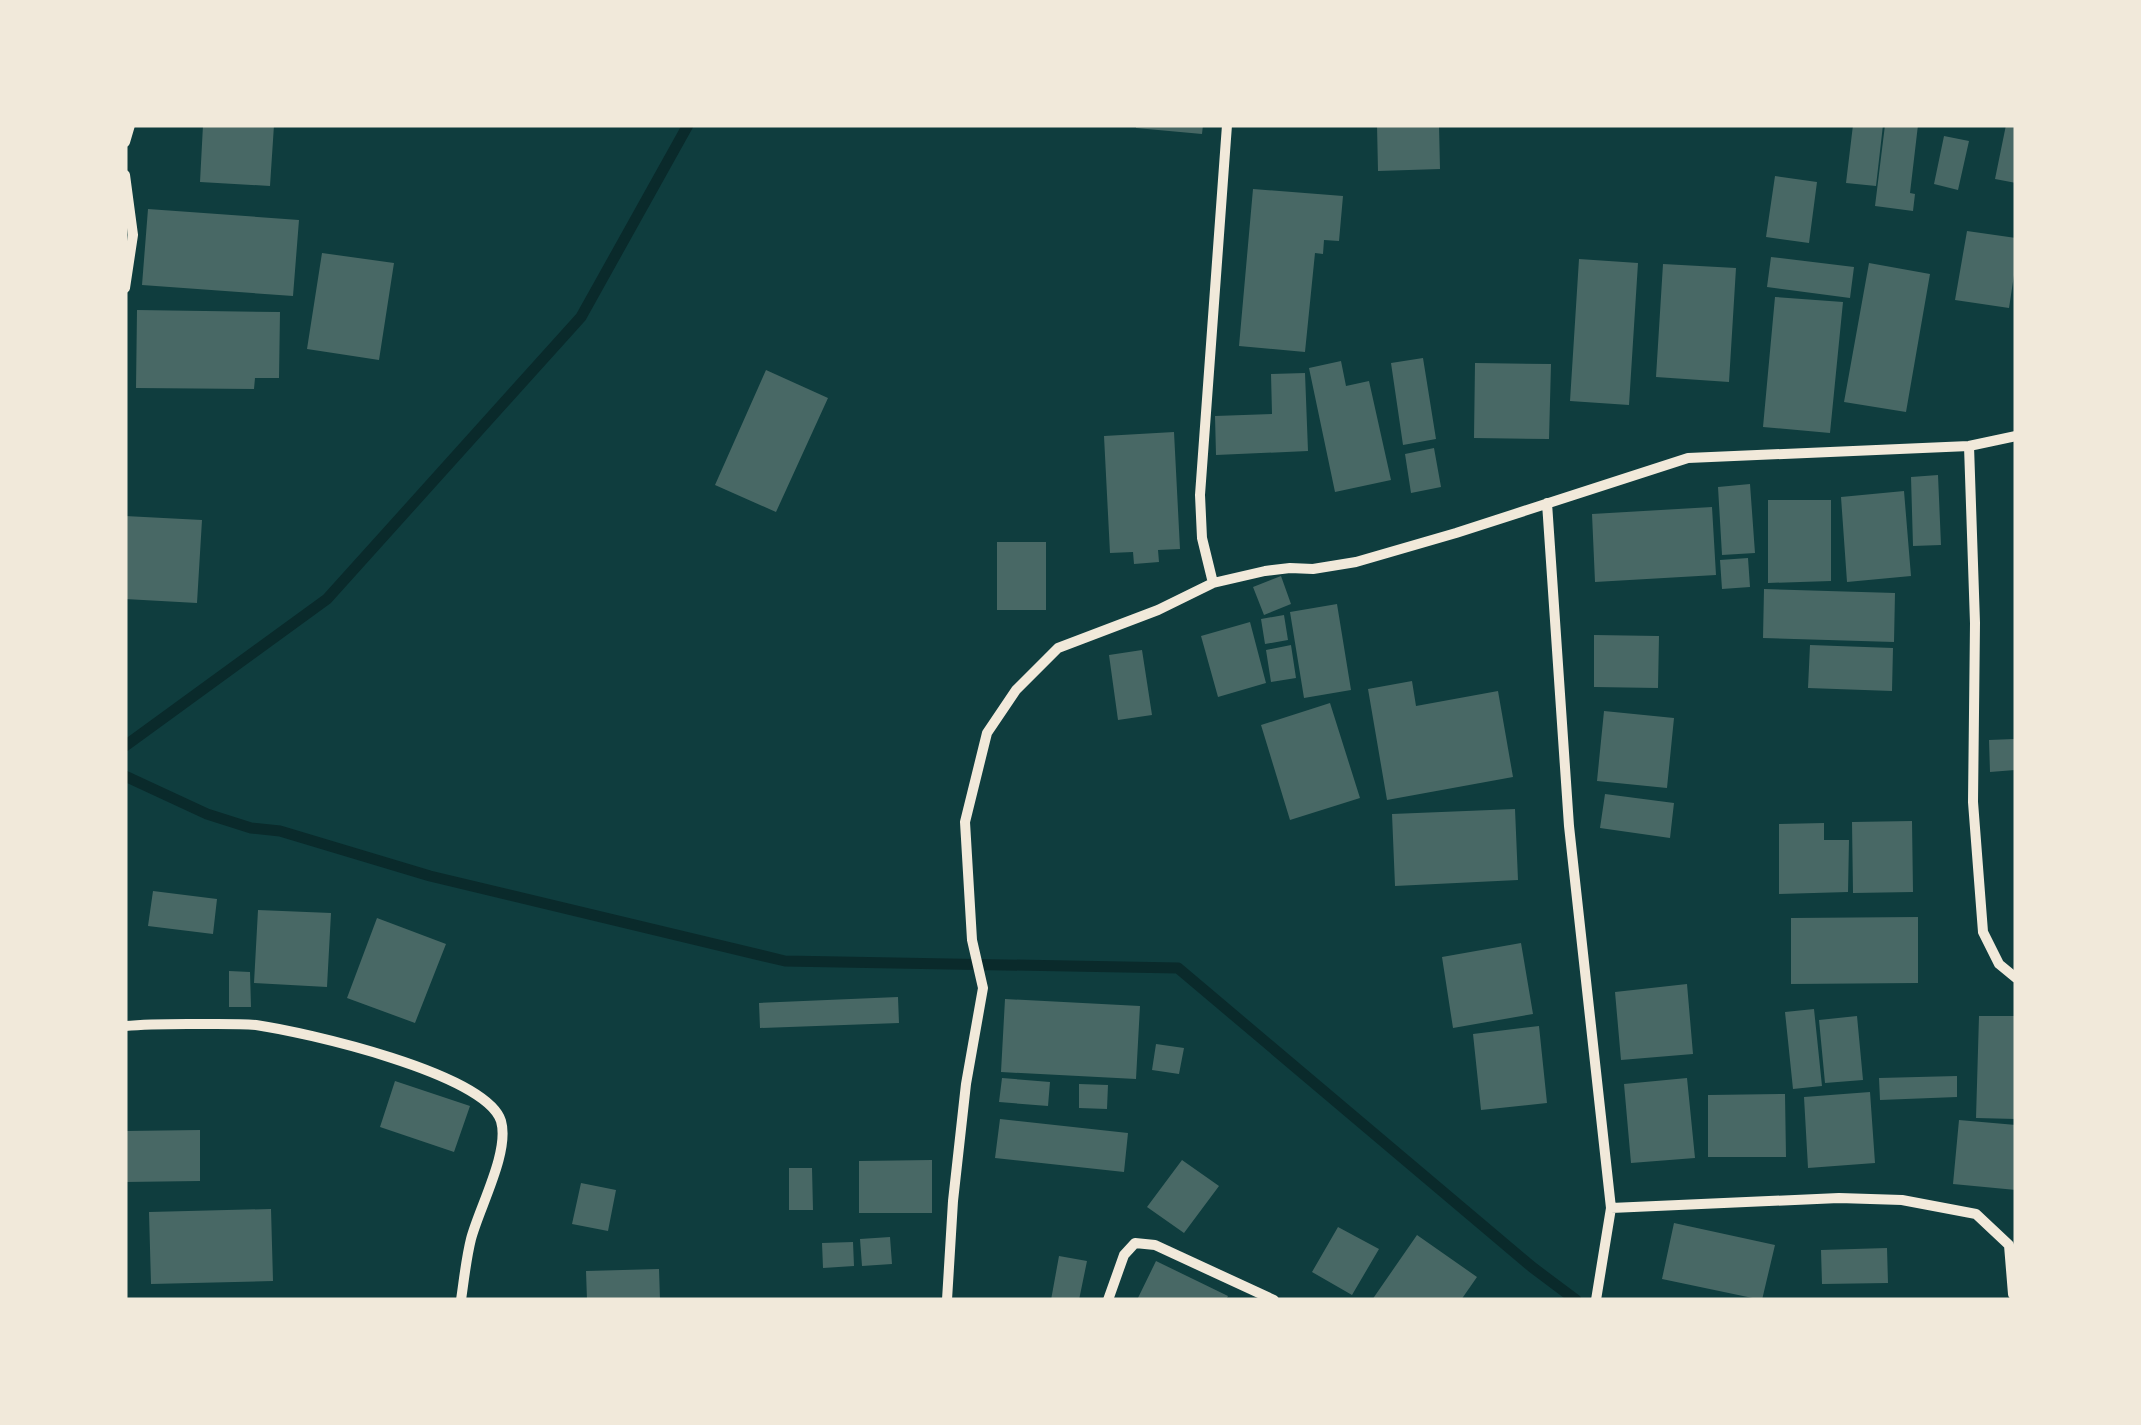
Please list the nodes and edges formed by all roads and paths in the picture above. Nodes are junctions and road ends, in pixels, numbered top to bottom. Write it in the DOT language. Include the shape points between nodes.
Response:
graph roads {
  1 [pos="130,125"];
  2 [pos="1227,125"];
  3 [pos="125,142"];
  4 [pos="125,175"];
  5 [pos="125,288"];
  6 [pos="2016,436"];
  7 [pos="1969,446"];
  8 [pos="1547,503"];
  9 [pos="1213,583"];
  10 [pos="2016,978"];
  11 [pos="125,1026"];
  12 [pos="1611,1208"];
  13 [pos="1597,1295"];
  14 [pos="2016,1295"];
  15 [pos="461,1300"];
  16 [pos="947,1300"];
  17 [pos="1108,1300"];
  18 [pos="1274,1300"];
  1 -- 3 [label="street"];
  2 -- 9 [label="street" via="1200,495"];
  4 -- 5 [label="street" via="133,236"];
  6 -- 7 [label="street"];
  7 -- 8 [label="street" via="1688,458"];
  7 -- 10 [label="street" via="1973,802 1983,932 1999,964"];
  8 -- 9 [label="street" via="1356,562"];
  8 -- 12 [label="street" via="1568,826"];
  9 -- 16 [label="street" via="1058,648 986,733 965,822 972,940 983,988 966,1084"];
  11 -- 15 [label="street" via="254,1025 335,1042 410,1064 489,1104 501,1121 502,1150 470,1241"];
  12 -- 13 [label="street"];
  12 -- 14 [label="street" via="1839,1198 1902,1200 1976,1214 2009,1245"];
  17 -- 18 [label="street" via="1135,1243 1155,1245"];
}
